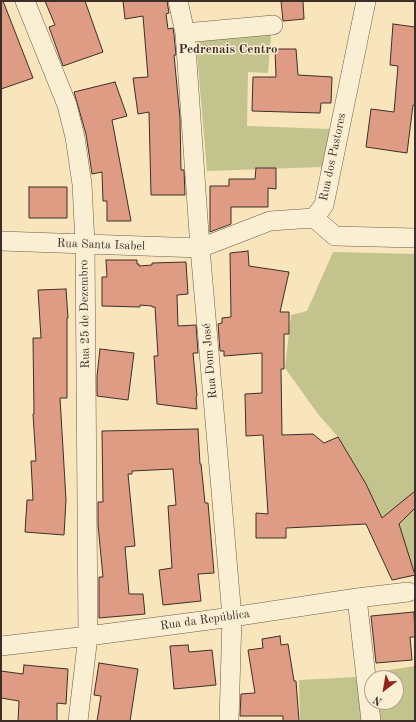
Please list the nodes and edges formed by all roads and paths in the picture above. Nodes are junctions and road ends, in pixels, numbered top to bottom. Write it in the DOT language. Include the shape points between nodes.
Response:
graph roads {
  1 [pos="25,1"];
  2 [pos="178,1"];
  3 [pos="366,1"];
  4 [pos="273,25"];
  5 [pos="185,33"];
  6 [pos="314,218"];
  7 [pos="415,238"];
  8 [pos="1,241"];
  9 [pos="85,244"];
  10 [pos="200,248"];
  11 [pos="408,592"];
  12 [pos="357,598"];
  13 [pos="232,617"];
  14 [pos="88,636"];
  15 [pos="1,646"];
  16 [pos="78,721"];
  17 [pos="229,721"];
  18 [pos="371,721"];
  1 -- 9 [label="street, Rua 25 de Dezembro" via="67,105 75,137 82,184"];
  2 -- 5 [label="street, Rua Dom José"];
  3 -- 6 [label="street, Rua dos Pastores" via="324,205"];
  4 -- 5 [label="street"];
  5 -- 10 [label="street, Rua Dom José"];
  6 -- 7 [label="street" via="335,236"];
  6 -- 10 [label="street" via="270,221"];
  8 -- 9 [label="street, Rua Santa Isabel"];
  9 -- 10 [label="street, Rua Santa Isabel"];
  9 -- 14 [label="street, Rua 25 de Dezembro"];
  10 -- 13 [label="street, Rua Dom José"];
  11 -- 12 [label="street, Rua da República"];
  12 -- 13 [label="street, Rua da República"];
  12 -- 18 [label="street"];
  13 -- 14 [label="street, Rua da República"];
  13 -- 17 [label="street, Rua Dom José"];
  14 -- 15 [label="street, Rua da República"];
  14 -- 16 [label="street, Rua 25 de Dezembro"];
}
